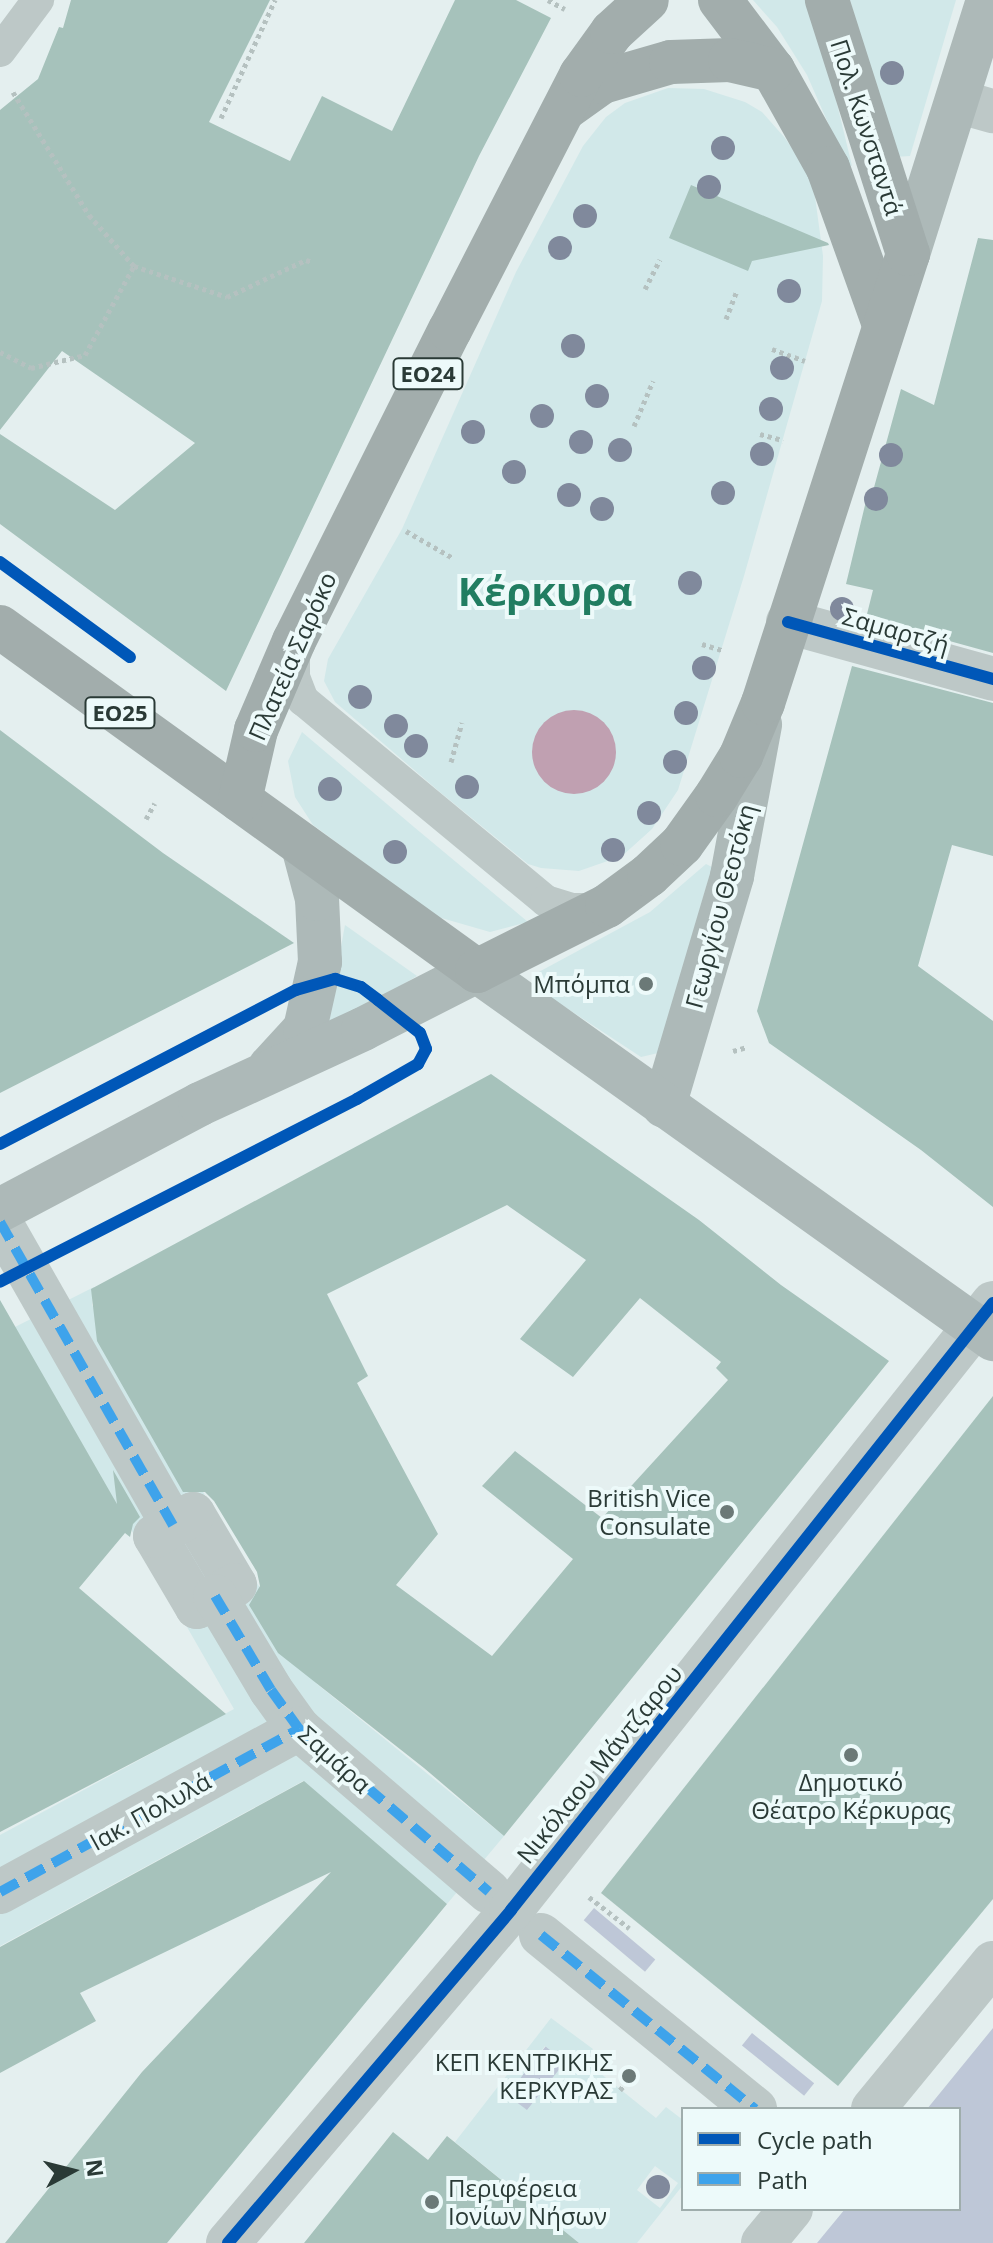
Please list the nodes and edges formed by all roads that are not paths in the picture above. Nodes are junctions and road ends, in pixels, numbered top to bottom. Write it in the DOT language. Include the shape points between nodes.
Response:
graph roads {
  1 [pos="38,0"];
  2 [pos="647,0"];
  3 [pos="720,0"];
  4 [pos="827,0"];
  5 [pos="988,0"];
  6 [pos="0,51"];
  7 [pos="773,70"];
  8 [pos="975,106"];
  9 [pos="566,108"];
  10 [pos="908,254"];
  11 [pos="884,324"];
  12 [pos="788,622"];
  13 [pos="0,627"];
  14 [pos="294,641"];
  15 [pos="993,679"];
  16 [pos="763,703"];
  17 [pos="240,800"];
  18 [pos="303,846"];
  19 [pos="600,909"];
  20 [pos="477,971"];
  21 [pos="264,1073"];
  22 [pos="664,1106"];
  23 [pos="0,1210"];
  24 [pos="0,1222"];
  25 [pos="987,1323"];
  26 [pos="299,1729"];
  27 [pos="0,1892"];
  28 [pos="489,1892"];
  29 [pos="541,1935"];
  30 [pos="993,1963"];
  31 [pos="753,2107"];
  32 [pos="875,2107"];
  33 [pos="789,2211"];
  34 [pos="228,2243"];
  35 [pos="763,2243"];
  1 -- 6 [label="lane"];
  2 -- 9 [label="main road, Πλατεία Σαρόκο / ΕΟ24" via="612,32"];
  3 -- 7 [label="main road"];
  4 -- 10 [label="main road, Πολ. Κωνσταντά"];
  5 -- 8 [label="main road"];
  7 -- 9 [label="main road, Πλατεία Σαρόκο / ΕΟ24" via="730,60 671,62 602,82"];
  7 -- 11 [label="main road" via="828,168"];
  8 -- 10 [label="main road"];
  9 -- 14 [label="main road, Πλατεία Σαρόκο / ΕΟ24"];
  10 -- 11 [label="main road"];
  11 -- 12 [label="main road"];
  12 -- 15 [label="street, Σαμαρτζή"];
  12 -- 16 [label="main road"];
  13 -- 17 [label="main road, ΕΟ25"];
  14 -- 17 [label="main road, Πλατεία Σαρόκο / ΕΟ24" via="256,730"];
  14 -- 19 [label="lane" via="294,677 303,700 546,901"];
  16 -- 19 [label="main road" via="741,756 682,844"];
  16 -- 22 [label="main road, Γεωργίου Θεοτόκη" via="732,876"];
  17 -- 18 [label="main road"];
  18 -- 20 [label="main road"];
  18 -- 21 [label="main road" via="317,899 320,962 305,1029"];
  19 -- 20 [label="main road"];
  20 -- 21 [label="main road"];
  20 -- 22 [label="main road"];
  21 -- 23 [label="main road"];
  22 -- 25 [label="main road"];
  24 -- 26 [label="street, Σαμάρα" via="173,1525 193,1514 221,1561 235,1585 215,1596"];
  25 -- 34 [label="street, Νικόλαου Μάντζαρου" via="511,1910"];
  26 -- 27 [label="street, Ιακ. Πολυλά"];
  26 -- 28 [label="street, Σαμάρα"];
  29 -- 31 [label="street"];
  30 -- 32 [label="street"];
  33 -- 35 [label="street"];
}
